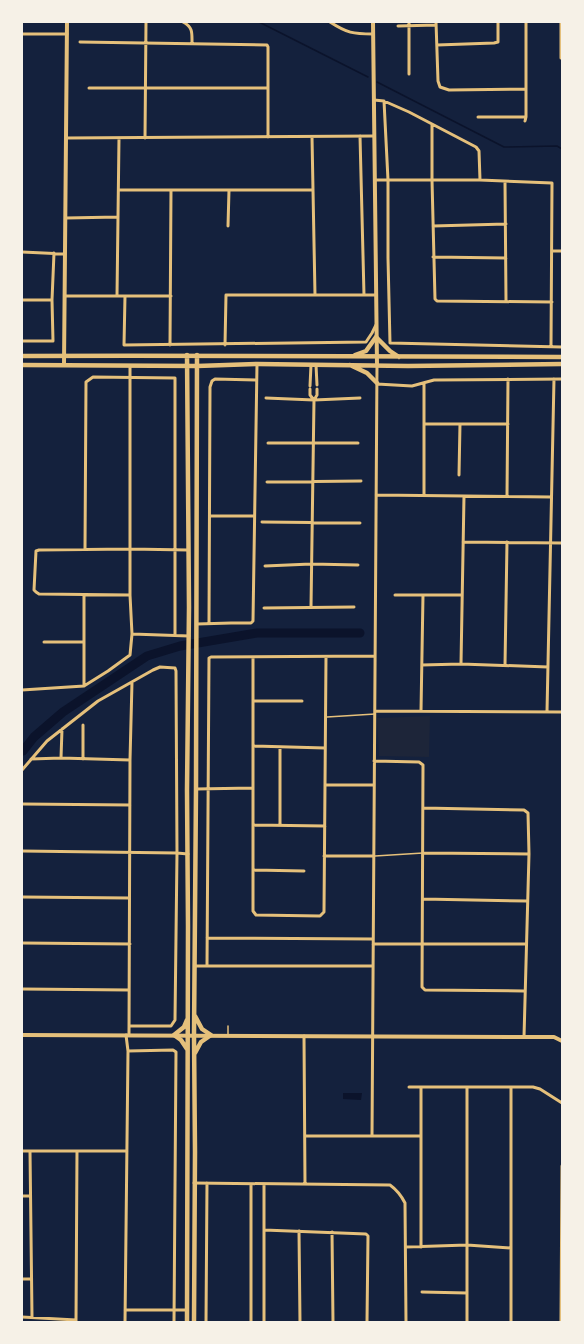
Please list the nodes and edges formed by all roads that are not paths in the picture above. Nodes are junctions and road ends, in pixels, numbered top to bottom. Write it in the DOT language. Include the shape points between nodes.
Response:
graph roads {
  1 [pos="67,22"];
  2 [pos="146,22"];
  3 [pos="183,22"];
  4 [pos="330,22"];
  5 [pos="373,22"];
  6 [pos="498,22"];
  7 [pos="526,22"];
  8 [pos="561,23"];
  9 [pos="409,24"];
  10 [pos="436,24"];
  11 [pos="398,26"];
  12 [pos="22,34"];
  13 [pos="66,34"];
  14 [pos="373,34"];
  15 [pos="80,42"];
  16 [pos="146,43"];
  17 [pos="192,43"];
  18 [pos="437,45"];
  19 [pos="561,58"];
  20 [pos="409,74"];
  21 [pos="89,88"];
  22 [pos="146,88"];
  23 [pos="268,88"];
  24 [pos="526,89"];
  25 [pos="374,100"];
  26 [pos="384,101"];
  27 [pos="526,117"];
  28 [pos="478,118"];
  29 [pos="525,121"];
  30 [pos="432,125"];
  31 [pos="360,136"];
  32 [pos="374,136"];
  33 [pos="268,137"];
  34 [pos="312,137"];
  35 [pos="66,138"];
  36 [pos="119,138"];
  37 [pos="145,138"];
  38 [pos="375,180"];
  39 [pos="388,180"];
  40 [pos="432,180"];
  41 [pos="480,180"];
  42 [pos="505,182"];
  43 [pos="119,190"];
  44 [pos="171,190"];
  45 [pos="229,190"];
  46 [pos="313,190"];
  47 [pos="118,217"];
  48 [pos="66,218"];
  49 [pos="506,224"];
  50 [pos="228,226"];
  51 [pos="433,226"];
  52 [pos="562,250"];
  53 [pos="552,251"];
  54 [pos="22,252"];
  55 [pos="54,254"];
  56 [pos="65,254"];
  57 [pos="433,257"];
  58 [pos="506,258"];
  59 [pos="315,295"];
  60 [pos="364,295"];
  61 [pos="376,295"];
  62 [pos="65,296"];
  63 [pos="117,296"];
  64 [pos="125,296"];
  65 [pos="171,296"];
  66 [pos="22,300"];
  67 [pos="52,300"];
  68 [pos="506,300"];
  69 [pos="552,302"];
  70 [pos="376,323"];
  71 [pos="376,337"];
  72 [pos="22,342"];
  73 [pos="170,345"];
  74 [pos="225,345"];
  75 [pos="551,346"];
  76 [pos="562,347"];
  77 [pos="187,355"];
  78 [pos="22,356"];
  79 [pos="64,356"];
  80 [pos="197,356"];
  81 [pos="290,356"];
  82 [pos="349,357"];
  83 [pos="377,357"];
  84 [pos="562,357"];
  85 [pos="401,358"];
  86 [pos="257,364"];
  87 [pos="562,364"];
  88 [pos="22,365"];
  89 [pos="64,365"];
  90 [pos="313,365"];
  91 [pos="349,365"];
  92 [pos="377,365"];
  93 [pos="130,366"];
  94 [pos="187,366"];
  95 [pos="197,366"];
  96 [pos="131,377"];
  97 [pos="508,379"];
  98 [pos="554,379"];
  99 [pos="256,380"];
  100 [pos="562,380"];
  101 [pos="377,383"];
  102 [pos="424,383"];
  103 [pos="266,398"];
  104 [pos="360,398"];
  105 [pos="314,400"];
  106 [pos="424,424"];
  107 [pos="460,424"];
  108 [pos="508,424"];
  109 [pos="313,442"];
  110 [pos="268,443"];
  111 [pos="358,443"];
  112 [pos="459,475"];
  113 [pos="361,481"];
  114 [pos="267,482"];
  115 [pos="314,482"];
  116 [pos="376,494"];
  117 [pos="424,495"];
  118 [pos="464,496"];
  119 [pos="507,496"];
  120 [pos="551,497"];
  121 [pos="210,516"];
  122 [pos="254,516"];
  123 [pos="262,522"];
  124 [pos="312,522"];
  125 [pos="360,523"];
  126 [pos="464,542"];
  127 [pos="507,542"];
  128 [pos="551,543"];
  129 [pos="562,543"];
  130 [pos="130,548"];
  131 [pos="85,549"];
  132 [pos="174,550"];
  133 [pos="188,550"];
  134 [pos="311,564"];
  135 [pos="358,565"];
  136 [pos="265,566"];
  137 [pos="84,595"];
  138 [pos="130,595"];
  139 [pos="395,595"];
  140 [pos="423,595"];
  141 [pos="462,595"];
  142 [pos="312,607"];
  143 [pos="354,607"];
  144 [pos="264,608"];
  145 [pos="197,624"];
  146 [pos="209,624"];
  147 [pos="132,634"];
  148 [pos="175,635"];
  149 [pos="189,636"];
  150 [pos="44,642"];
  151 [pos="84,642"];
  152 [pos="375,656"];
  153 [pos="253,657"];
  154 [pos="326,657"];
  155 [pos="461,664"];
  156 [pos="422,665"];
  157 [pos="505,665"];
  158 [pos="548,667"];
  159 [pos="132,682"];
  160 [pos="84,686"];
  161 [pos="22,690"];
  162 [pos="253,701"];
  163 [pos="302,701"];
  164 [pos="421,711"];
  165 [pos="375,712"];
  166 [pos="547,712"];
  167 [pos="562,712"];
  168 [pos="326,717"];
  169 [pos="83,725"];
  170 [pos="62,729"];
  171 [pos="253,746"];
  172 [pos="280,747"];
  173 [pos="325,748"];
  174 [pos="61,758"];
  175 [pos="31,759"];
  176 [pos="83,759"];
  177 [pos="130,760"];
  178 [pos="374,761"];
  179 [pos="22,770"];
  180 [pos="325,785"];
  181 [pos="374,785"];
  182 [pos="253,788"];
  183 [pos="196,790"];
  184 [pos="207,790"];
  185 [pos="22,804"];
  186 [pos="130,805"];
  187 [pos="423,808"];
  188 [pos="253,825"];
  189 [pos="280,825"];
  190 [pos="325,826"];
  191 [pos="22,851"];
  192 [pos="130,853"];
  193 [pos="177,853"];
  194 [pos="423,853"];
  195 [pos="188,854"];
  196 [pos="529,854"];
  197 [pos="324,856"];
  198 [pos="374,856"];
  199 [pos="253,870"];
  200 [pos="304,871"];
  201 [pos="22,896"];
  202 [pos="129,898"];
  203 [pos="423,899"];
  204 [pos="527,901"];
  205 [pos="207,938"];
  206 [pos="374,939"];
  207 [pos="22,943"];
  208 [pos="130,944"];
  209 [pos="373,944"];
  210 [pos="526,944"];
  211 [pos="422,945"];
  212 [pos="195,966"];
  213 [pos="207,966"];
  214 [pos="373,966"];
  215 [pos="22,989"];
  216 [pos="129,990"];
  217 [pos="524,991"];
  218 [pos="194,1015"];
  219 [pos="188,1018"];
  220 [pos="129,1026"];
  221 [pos="228,1026"];
  222 [pos="22,1035"];
  223 [pos="128,1035"];
  224 [pos="174,1035"];
  225 [pos="188,1035"];
  226 [pos="194,1035"];
  227 [pos="211,1035"];
  228 [pos="228,1036"];
  229 [pos="304,1036"];
  230 [pos="373,1036"];
  231 [pos="524,1037"];
  232 [pos="562,1041"];
  233 [pos="188,1050"];
  234 [pos="128,1051"];
  235 [pos="194,1057"];
  236 [pos="409,1087"];
  237 [pos="421,1087"];
  238 [pos="467,1087"];
  239 [pos="511,1087"];
  240 [pos="562,1103"];
  241 [pos="305,1136"];
  242 [pos="372,1136"];
  243 [pos="421,1136"];
  244 [pos="22,1151"];
  245 [pos="30,1151"];
  246 [pos="77,1151"];
  247 [pos="127,1151"];
  248 [pos="562,1166"];
  249 [pos="194,1183"];
  250 [pos="207,1183"];
  251 [pos="251,1184"];
  252 [pos="264,1184"];
  253 [pos="305,1184"];
  254 [pos="22,1196"];
  255 [pos="30,1196"];
  256 [pos="264,1230"];
  257 [pos="299,1231"];
  258 [pos="332,1232"];
  259 [pos="467,1246"];
  260 [pos="406,1247"];
  261 [pos="421,1247"];
  262 [pos="511,1248"];
  263 [pos="562,1257"];
  264 [pos="31,1278"];
  265 [pos="22,1279"];
  266 [pos="422,1292"];
  267 [pos="467,1293"];
  268 [pos="125,1310"];
  269 [pos="174,1310"];
  270 [pos="187,1310"];
  271 [pos="22,1317"];
  272 [pos="32,1317"];
  273 [pos="76,1321"];
  274 [pos="125,1322"];
  275 [pos="174,1322"];
  276 [pos="187,1322"];
  277 [pos="194,1322"];
  278 [pos="206,1322"];
  279 [pos="251,1322"];
  280 [pos="264,1322"];
  281 [pos="300,1322"];
  282 [pos="333,1322"];
  283 [pos="367,1322"];
  284 [pos="406,1322"];
  285 [pos="467,1322"];
  286 [pos="511,1322"];
  287 [pos="561,1322"];
  1 -- 13 [label="street"];
  2 -- 16 [label="street"];
  3 -- 17 [label="street" via="192,30"];
  4 -- 14 [label="street" via="345,31"];
  5 -- 14 [label="street"];
  6 -- 18 [label="street" via="498,42"];
  7 -- 24 [label="street"];
  8 -- 19 [label="street"];
  9 -- 10 [label="street"];
  9 -- 11 [label="street"];
  9 -- 20 [label="street"];
  10 -- 18 [label="street"];
  12 -- 13 [label="street"];
  13 -- 35 [label="street"];
  14 -- 25 [label="street"];
  15 -- 16 [label="street"];
  16 -- 17 [label="street"];
  16 -- 22 [label="street"];
  17 -- 23 [label="street" via="267,45"];
  18 -- 24 [label="street" via="440,87 449,90"];
  21 -- 22 [label="street"];
  22 -- 23 [label="street"];
  22 -- 37 [label="street"];
  23 -- 33 [label="street"];
  24 -- 27 [label="street"];
  25 -- 26 [label="street"];
  25 -- 32 [label="street"];
  26 -- 30 [label="street"];
  26 -- 39 [label="street"];
  27 -- 28 [label="street"];
  27 -- 29 [label="street"];
  30 -- 40 [label="street"];
  30 -- 41 [label="street" via="478,149"];
  31 -- 32 [label="street"];
  31 -- 34 [label="street"];
  31 -- 60 [label="street"];
  32 -- 38 [label="street"];
  33 -- 34 [label="street"];
  33 -- 37 [label="street"];
  34 -- 46 [label="street"];
  35 -- 36 [label="street"];
  35 -- 48 [label="street"];
  36 -- 37 [label="street"];
  36 -- 43 [label="street"];
  38 -- 39 [label="street"];
  38 -- 61 [label="street"];
  39 -- 40 [label="street"];
  39 -- 75 [label="street" via="390,343"];
  40 -- 41 [label="street"];
  40 -- 51 [label="street"];
  41 -- 42 [label="street"];
  42 -- 49 [label="street"];
  42 -- 53 [label="street" via="552,183"];
  43 -- 44 [label="street"];
  43 -- 47 [label="street"];
  44 -- 45 [label="street"];
  44 -- 65 [label="street"];
  45 -- 46 [label="street"];
  45 -- 50 [label="street"];
  46 -- 59 [label="street"];
  47 -- 48 [label="street"];
  47 -- 63 [label="street"];
  48 -- 56 [label="street"];
  49 -- 51 [label="street"];
  49 -- 58 [label="street"];
  51 -- 57 [label="street"];
  52 -- 53 [label="street"];
  53 -- 69 [label="street"];
  54 -- 55 [label="street"];
  55 -- 56 [label="street"];
  55 -- 67 [label="street"];
  56 -- 62 [label="street"];
  57 -- 58 [label="street"];
  57 -- 68 [label="street" via="434,299 437,301"];
  58 -- 68 [label="street"];
  59 -- 60 [label="street"];
  59 -- 74 [label="street" via="226,295"];
  60 -- 61 [label="street"];
  61 -- 70 [label="street"];
  62 -- 63 [label="street"];
  62 -- 79 [label="street"];
  63 -- 64 [label="street"];
  64 -- 65 [label="street"];
  64 -- 73 [label="street" via="124,345"];
  65 -- 73 [label="street"];
  66 -- 67 [label="street"];
  67 -- 72 [label="street" via="53,341"];
  68 -- 69 [label="street"];
  69 -- 75 [label="street"];
  70 -- 71 [label="street"];
  70 -- 74 [label="street" via="366,342"];
  71 -- 82 [label="main road" via="366,351"];
  71 -- 83 [label="street"];
  71 -- 85 [label="main road"];
  73 -- 74 [label="street"];
  75 -- 76 [label="street"];
  77 -- 79 [label="main road"];
  77 -- 80 [label="main road"];
  77 -- 94 [label="main road"];
  78 -- 79 [label="main road"];
  79 -- 89 [label="street"];
  80 -- 81 [label="main road"];
  80 -- 95 [label="main road"];
  81 -- 82 [label="main road"];
  81 -- 90 [label="main road" via="294,359 313,359 316,362"];
  82 -- 83 [label="main road"];
  83 -- 85 [label="main road"];
  83 -- 92 [label="street"];
  84 -- 85 [label="main road"];
  86 -- 90 [label="main road"];
  86 -- 95 [label="main road"];
  86 -- 99 [label="street"];
  87 -- 92 [label="main road"];
  88 -- 89 [label="main road"];
  89 -- 93 [label="main road"];
  90 -- 91 [label="main road"];
  90 -- 105 [label="street" via="317,387"];
  90 -- 105 [label="street" via="310,395"];
  91 -- 92 [label="main road"];
  91 -- 101 [label="main road" via="367,373"];
  92 -- 101 [label="street"];
  93 -- 94 [label="main road"];
  93 -- 96 [label="street"];
  94 -- 95 [label="main road"];
  94 -- 133 [label="main road"];
  95 -- 145 [label="main road"];
  96 -- 130 [label="street"];
  96 -- 131 [label="street" via="93,377 86,382"];
  96 -- 132 [label="street" via="174,377 176,380"];
  97 -- 98 [label="street"];
  97 -- 102 [label="street" via="434,380"];
  97 -- 108 [label="street"];
  98 -- 100 [label="street"];
  98 -- 120 [label="street"];
  99 -- 121 [label="street" via="212,381"];
  99 -- 122 [label="street"];
  101 -- 102 [label="street" via="412,386"];
  101 -- 116 [label="street"];
  102 -- 106 [label="street"];
  103 -- 105 [label="street"];
  104 -- 105 [label="street"];
  105 -- 109 [label="street"];
  106 -- 107 [label="street"];
  106 -- 117 [label="street"];
  107 -- 108 [label="street"];
  107 -- 112 [label="street"];
  108 -- 119 [label="street"];
  109 -- 110 [label="street"];
  109 -- 111 [label="street"];
  109 -- 115 [label="street"];
  113 -- 115 [label="street"];
  114 -- 115 [label="street"];
  115 -- 124 [label="street"];
  116 -- 117 [label="street"];
  116 -- 152 [label="street"];
  117 -- 118 [label="street"];
  118 -- 119 [label="street"];
  118 -- 126 [label="street"];
  119 -- 120 [label="street"];
  120 -- 128 [label="street"];
  121 -- 122 [label="street"];
  121 -- 146 [label="street"];
  122 -- 146 [label="street" via="251,624"];
  123 -- 124 [label="street"];
  124 -- 125 [label="street"];
  124 -- 134 [label="street"];
  126 -- 127 [label="street"];
  126 -- 141 [label="street"];
  127 -- 128 [label="street"];
  127 -- 157 [label="street"];
  128 -- 129 [label="street"];
  128 -- 158 [label="street"];
  130 -- 131 [label="street"];
  130 -- 132 [label="street"];
  130 -- 138 [label="street"];
  131 -- 137 [label="street" via="36,551 34,590 39,594"];
  132 -- 133 [label="street"];
  132 -- 148 [label="street"];
  133 -- 149 [label="main road"];
  134 -- 135 [label="street"];
  134 -- 136 [label="street"];
  134 -- 142 [label="street"];
  137 -- 138 [label="street"];
  137 -- 151 [label="street"];
  138 -- 147 [label="street"];
  139 -- 140 [label="street"];
  140 -- 141 [label="street"];
  140 -- 156 [label="street"];
  141 -- 155 [label="street"];
  142 -- 143 [label="street"];
  142 -- 144 [label="street"];
  145 -- 146 [label="street"];
  145 -- 183 [label="main road"];
  147 -- 148 [label="street"];
  147 -- 160 [label="street" via="130,655"];
  148 -- 149 [label="street"];
  149 -- 195 [label="main road"];
  150 -- 151 [label="street"];
  151 -- 160 [label="street"];
  152 -- 154 [label="street"];
  152 -- 165 [label="street"];
  153 -- 154 [label="street"];
  153 -- 162 [label="street"];
  153 -- 184 [label="street" via="209,658"];
  154 -- 168 [label="street"];
  155 -- 156 [label="street"];
  155 -- 157 [label="street"];
  156 -- 164 [label="street"];
  157 -- 158 [label="street"];
  158 -- 166 [label="street"];
  159 -- 170 [label="street" via="98,701"];
  159 -- 177 [label="street"];
  159 -- 193 [label="street" via="160,667 175,668 176,671"];
  160 -- 161 [label="street"];
  162 -- 163 [label="street"];
  162 -- 171 [label="street"];
  164 -- 165 [label="street"];
  164 -- 166 [label="street"];
  165 -- 168 [label="lane"];
  165 -- 178 [label="street"];
  166 -- 167 [label="street"];
  168 -- 173 [label="street"];
  169 -- 176 [label="street"];
  170 -- 174 [label="street"];
  170 -- 175 [label="street"];
  171 -- 172 [label="street"];
  171 -- 182 [label="street"];
  172 -- 173 [label="street"];
  172 -- 189 [label="street"];
  173 -- 180 [label="street"];
  174 -- 175 [label="street"];
  174 -- 176 [label="street"];
  175 -- 179 [label="street"];
  176 -- 177 [label="street"];
  177 -- 186 [label="street"];
  178 -- 181 [label="street"];
  178 -- 187 [label="street" via="419,762 423,766"];
  180 -- 181 [label="street"];
  180 -- 190 [label="street"];
  181 -- 198 [label="street"];
  182 -- 184 [label="street"];
  182 -- 188 [label="street"];
  183 -- 184 [label="street"];
  183 -- 212 [label="main road"];
  184 -- 205 [label="street"];
  185 -- 186 [label="street"];
  186 -- 192 [label="street"];
  187 -- 194 [label="street"];
  187 -- 196 [label="street" via="527,811"];
  188 -- 189 [label="street"];
  188 -- 199 [label="street"];
  189 -- 190 [label="street"];
  190 -- 197 [label="street"];
  191 -- 192 [label="street"];
  192 -- 193 [label="street"];
  192 -- 202 [label="street"];
  193 -- 195 [label="street"];
  193 -- 220 [label="street" via="175,1020 171,1026"];
  194 -- 196 [label="street"];
  194 -- 198 [label="lane"];
  194 -- 203 [label="street"];
  195 -- 219 [label="main road"];
  196 -- 204 [label="street"];
  197 -- 198 [label="street"];
  197 -- 199 [label="street" via="324,912 320,916 256,915 253,911"];
  198 -- 206 [label="street"];
  199 -- 200 [label="street"];
  201 -- 202 [label="street"];
  202 -- 208 [label="street"];
  203 -- 204 [label="street"];
  203 -- 211 [label="street"];
  204 -- 210 [label="street"];
  205 -- 206 [label="street"];
  205 -- 213 [label="street"];
  206 -- 209 [label="street"];
  207 -- 208 [label="street"];
  208 -- 216 [label="street"];
  209 -- 211 [label="street"];
  209 -- 214 [label="street"];
  210 -- 211 [label="street"];
  210 -- 217 [label="street"];
  211 -- 217 [label="street" via="424,990"];
  212 -- 213 [label="street"];
  212 -- 218 [label="main road"];
  213 -- 214 [label="street"];
  214 -- 230 [label="street"];
  215 -- 216 [label="street"];
  216 -- 220 [label="street"];
  217 -- 231 [label="street"];
  218 -- 226 [label="main road"];
  218 -- 227 [label="main road" via="202,1029"];
  219 -- 224 [label="main road" via="184,1027"];
  219 -- 225 [label="main road"];
  220 -- 223 [label="street"];
  221 -- 228 [label="lane"];
  222 -- 223 [label="street"];
  223 -- 224 [label="street"];
  223 -- 234 [label="street"];
  224 -- 225 [label="street"];
  224 -- 233 [label="main road"];
  225 -- 226 [label="street"];
  225 -- 233 [label="main road"];
  226 -- 227 [label="street"];
  226 -- 235 [label="main road"];
  227 -- 228 [label="street"];
  227 -- 235 [label="main road" via="201,1042"];
  228 -- 229 [label="street"];
  229 -- 230 [label="street"];
  229 -- 241 [label="street"];
  230 -- 231 [label="street"];
  230 -- 242 [label="street"];
  231 -- 232 [label="street" via="554,1038"];
  233 -- 270 [label="main road"];
  234 -- 247 [label="street"];
  234 -- 269 [label="street" via="176,1052"];
  235 -- 249 [label="main road"];
  236 -- 237 [label="street"];
  237 -- 238 [label="street"];
  237 -- 243 [label="street"];
  238 -- 239 [label="street"];
  238 -- 259 [label="street"];
  239 -- 240 [label="street" via="540,1089"];
  239 -- 262 [label="street"];
  241 -- 242 [label="street"];
  241 -- 253 [label="street"];
  242 -- 243 [label="street"];
  243 -- 261 [label="street"];
  244 -- 245 [label="street"];
  245 -- 246 [label="street"];
  245 -- 255 [label="street"];
  246 -- 247 [label="street"];
  246 -- 273 [label="street"];
  247 -- 268 [label="street"];
  248 -- 263 [label="street"];
  249 -- 250 [label="street"];
  249 -- 277 [label="main road"];
  250 -- 251 [label="street"];
  250 -- 278 [label="street"];
  251 -- 252 [label="street"];
  251 -- 279 [label="street"];
  252 -- 253 [label="street"];
  252 -- 256 [label="street"];
  253 -- 260 [label="street" via="390,1185 399,1192 405,1203"];
  254 -- 255 [label="street"];
  255 -- 264 [label="street"];
  256 -- 257 [label="street"];
  256 -- 280 [label="street"];
  257 -- 258 [label="street"];
  257 -- 281 [label="street"];
  258 -- 282 [label="street"];
  258 -- 283 [label="street" via="366,1234"];
  259 -- 261 [label="street"];
  259 -- 262 [label="street"];
  259 -- 267 [label="street"];
  260 -- 261 [label="street"];
  260 -- 284 [label="street"];
  262 -- 286 [label="street"];
  263 -- 287 [label="street"];
  264 -- 265 [label="street"];
  264 -- 272 [label="street"];
  266 -- 267 [label="street"];
  267 -- 285 [label="street"];
  268 -- 269 [label="street"];
  268 -- 274 [label="street"];
  269 -- 270 [label="street"];
  269 -- 275 [label="street"];
  270 -- 276 [label="main road"];
  271 -- 272 [label="street"];
  272 -- 273 [label="street"];
}
